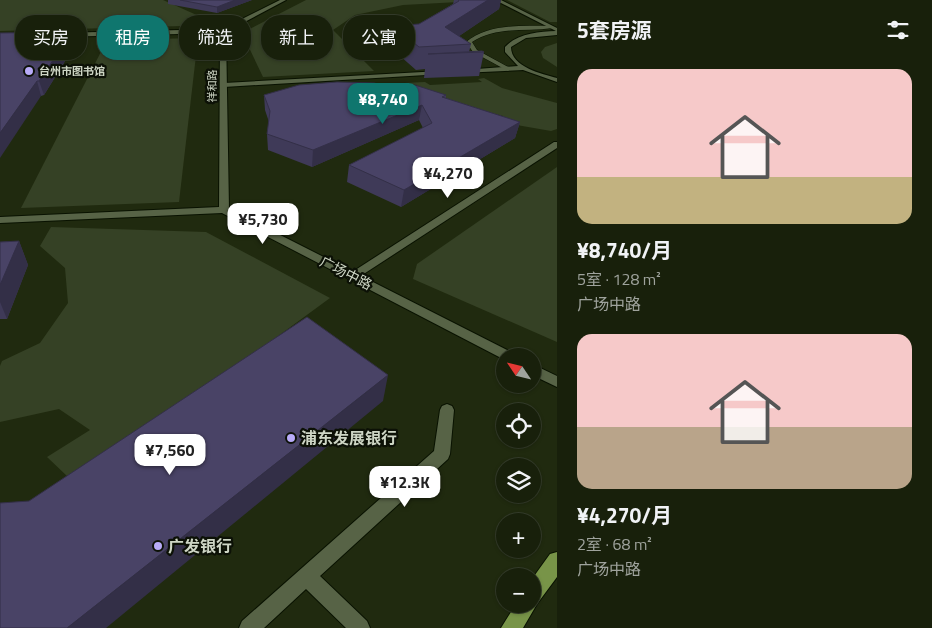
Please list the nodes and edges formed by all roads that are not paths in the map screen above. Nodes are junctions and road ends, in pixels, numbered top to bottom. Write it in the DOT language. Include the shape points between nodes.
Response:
graph roads {
  1 [pos="284,0"];
  2 [pos="497,0"];
  3 [pos="251,17"];
  4 [pos="551,27"];
  5 [pos="557,31"];
  6 [pos="179,33"];
  7 [pos="87,35"];
  8 [pos="224,60"];
  9 [pos="524,68"];
  10 [pos="508,69"];
  11 [pos="449,72"];
  12 [pos="459,72"];
  13 [pos="557,80"];
  14 [pos="224,84"];
  15 [pos="557,144"];
  16 [pos="224,210"];
  17 [pos="0,220"];
  18 [pos="352,276"];
  19 [pos="496,350"];
  20 [pos="541,374"];
  21 [pos="557,382"];
  22 [pos="447,410"];
  23 [pos="557,561"];
  24 [pos="306,576"];
  25 [pos="541,583"];
  26 [pos="522,613"];
  27 [pos="249,628"];
  28 [pos="360,628"];
  29 [pos="511,628"];
  1 -- 3 [label="street"];
  2 -- 4 [label="street"];
  4 -- 5 [label="street"];
  4 -- 10 [label="lane" via="506,28 480,34 469,42 475,51"];
  5 -- 9 [label="street" via="526,36 512,43 508,52 510,57"];
  6 -- 7 [label="street"];
  8 -- 14 [label="street, 祥和路"];
  9 -- 10 [label="street"];
  9 -- 13 [label="street"];
  10 -- 12 [label="street"];
  11 -- 14 [label="street"];
  14 -- 16 [label="street, 祥和路"];
  15 -- 18 [label="street"];
  16 -- 17 [label="street, 广场中路"];
  16 -- 18 [label="street, 广场中路"];
  18 -- 19 [label="street, 广场中路"];
  20 -- 21 [label="street"];
  22 -- 24 [label="street" via="442,454"];
  23 -- 25 [label="main road"];
  24 -- 27 [label="street"];
  24 -- 28 [label="street"];
  26 -- 29 [label="main road"];
}
